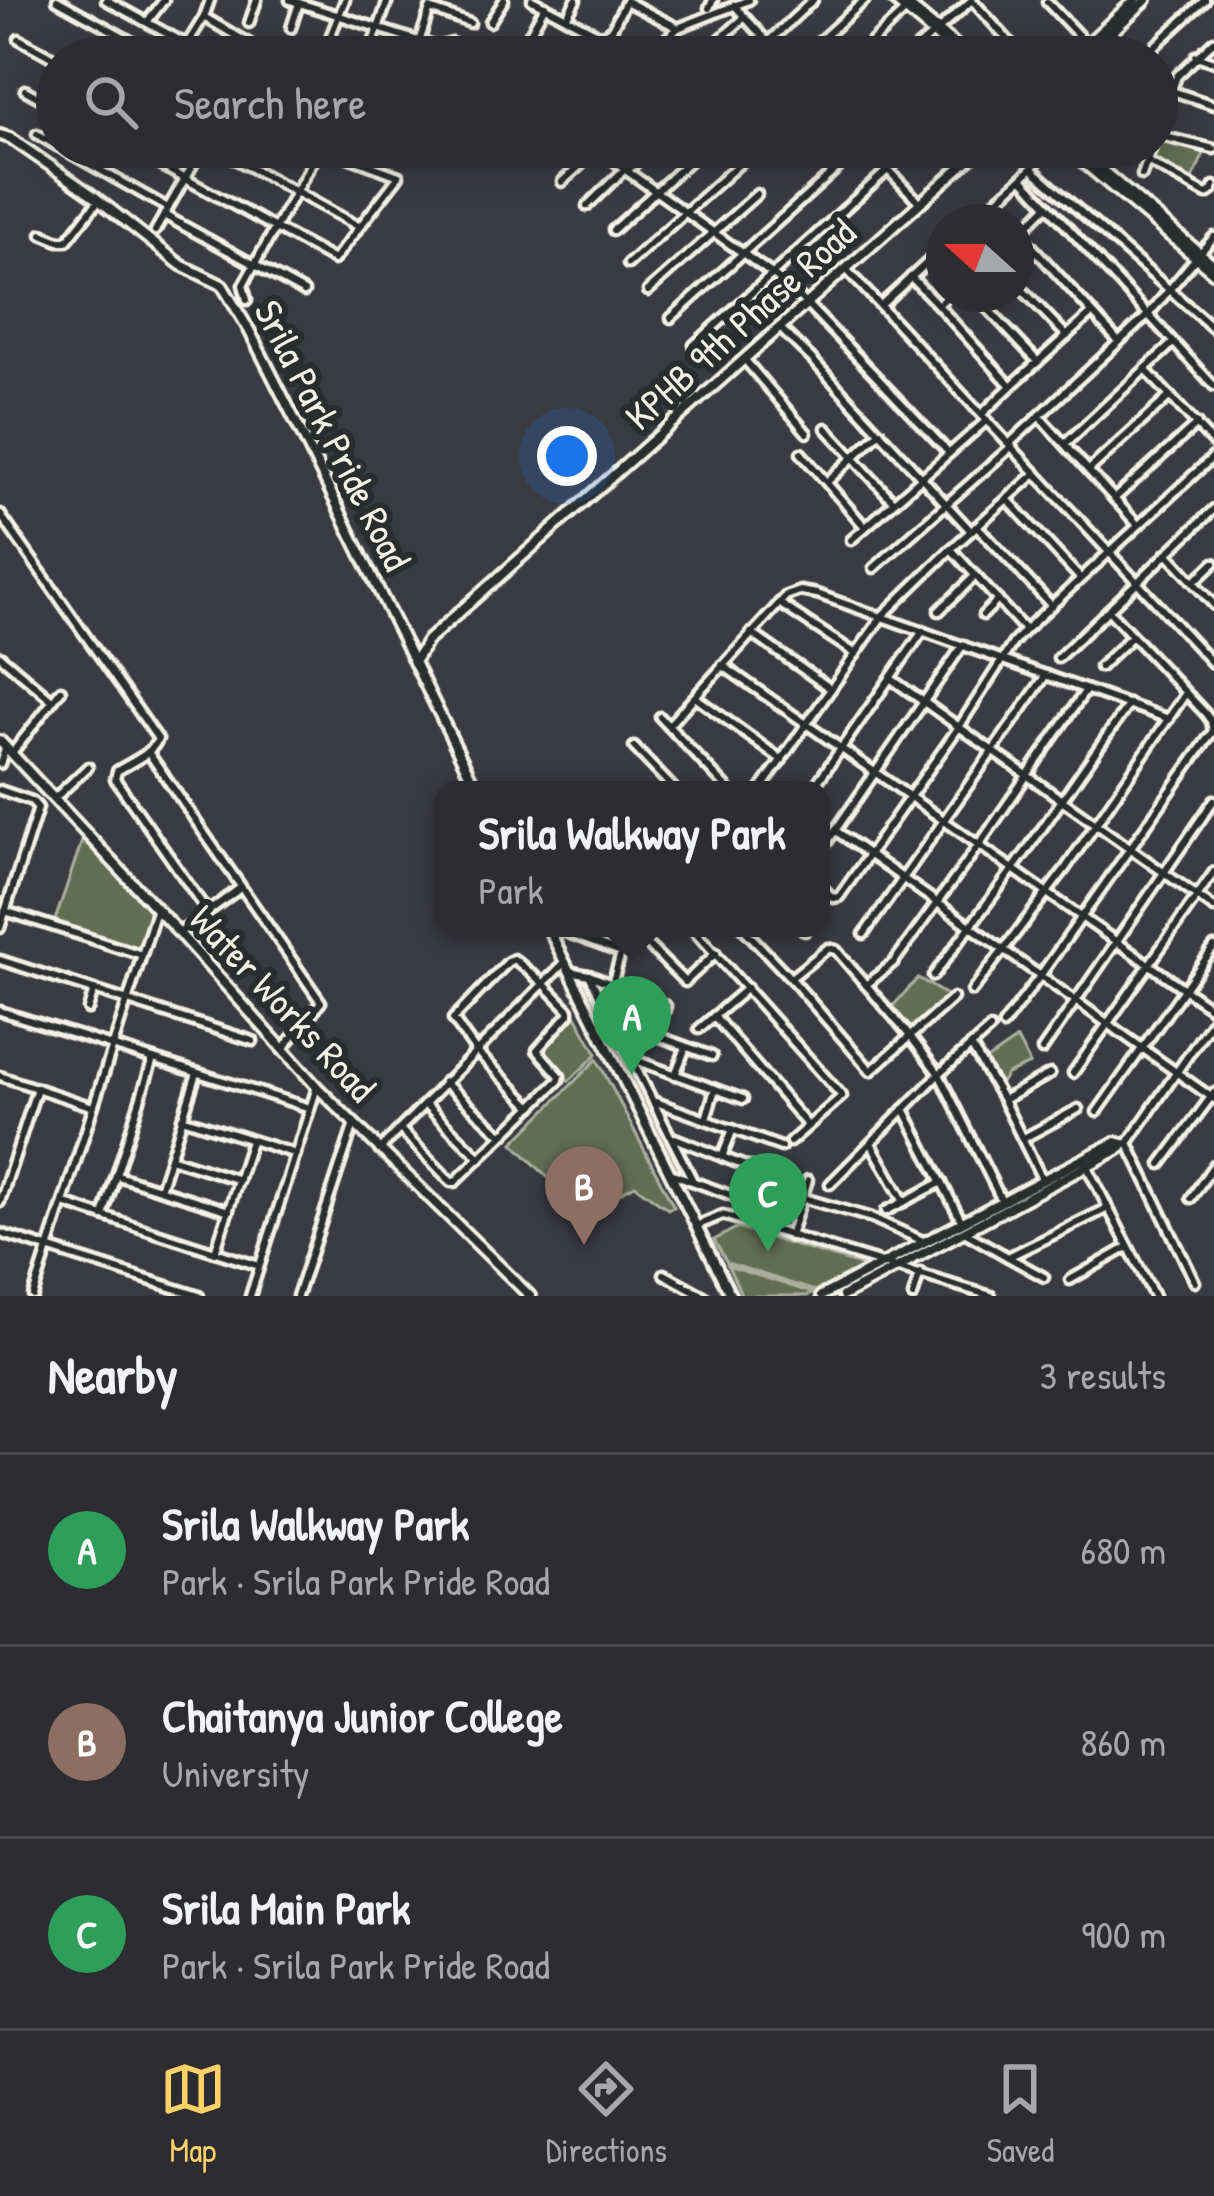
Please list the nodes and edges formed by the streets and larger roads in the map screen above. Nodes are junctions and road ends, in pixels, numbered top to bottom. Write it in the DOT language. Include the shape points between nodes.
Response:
graph roads {
  1 [pos="57,0"];
  2 [pos="106,0"];
  3 [pos="164,0"];
  4 [pos="210,0"];
  5 [pos="257,0"];
  6 [pos="290,0"];
  7 [pos="345,0"];
  8 [pos="388,0"];
  9 [pos="504,0"];
  10 [pos="532,0"];
  11 [pos="576,0"];
  12 [pos="626,0"];
  13 [pos="749,0"];
  14 [pos="812,0"];
  15 [pos="865,0"];
  16 [pos="972,0"];
  17 [pos="1135,0"];
  18 [pos="1146,0"];
  19 [pos="1205,0"];
  20 [pos="1047,1"];
  21 [pos="300,2"];
  22 [pos="900,3"];
  23 [pos="432,5"];
  24 [pos="734,5"];
  25 [pos="544,6"];
  26 [pos="340,16"];
  27 [pos="203,17"];
  28 [pos="745,17"];
  29 [pos="566,18"];
  30 [pos="147,22"];
  31 [pos="490,22"];
  32 [pos="249,23"];
  33 [pos="470,23"];
  34 [pos="291,28"];
  35 [pos="379,28"];
  36 [pos="678,28"];
  37 [pos="936,32"];
  38 [pos="121,36"];
  39 [pos="172,36"];
  40 [pos="191,36"];
  41 [pos="235,36"];
  42 [pos="331,36"];
  43 [pos="376,36"];
  44 [pos="406,36"];
  45 [pos="420,36"];
  46 [pos="528,36"];
  47 [pos="669,36"];
  48 [pos="724,36"];
  49 [pos="761,36"];
  50 [pos="774,36"];
  51 [pos="825,36"];
  52 [pos="873,36"];
  53 [pos="931,36"];
  54 [pos="940,36"];
  55 [pos="941,36"];
  56 [pos="1004,36"];
  57 [pos="1077,36"];
  58 [pos="1105,36"];
  59 [pos="1108,36"];
  60 [pos="1166,36"];
  61 [pos="20,39"];
  62 [pos="1214,41"];
  63 [pos="36,48"];
  64 [pos="1196,56"];
  65 [pos="1214,62"];
  66 [pos="1178,75"];
  67 [pos="25,90"];
  68 [pos="1178,94"];
  69 [pos="36,96"];
  70 [pos="1214,105"];
  71 [pos="0,135"];
  72 [pos="1178,139"];
  73 [pos="1214,148"];
  74 [pos="36,156"];
  75 [pos="53,168"];
  76 [pos="95,168"];
  77 [pos="166,168"];
  78 [pos="190,168"];
  79 [pos="251,168"];
  80 [pos="308,168"];
  81 [pos="380,168"];
  82 [pos="577,168"];
  83 [pos="624,168"];
  84 [pos="628,168"];
  85 [pos="682,168"];
  86 [pos="735,168"];
  87 [pos="840,168"];
  88 [pos="959,168"];
  89 [pos="1091,168"];
  90 [pos="1098,168"];
  91 [pos="1145,168"];
  92 [pos="1160,168"];
  93 [pos="1031,169"];
  94 [pos="626,170"];
  95 [pos="888,170"];
  96 [pos="1142,176"];
  97 [pos="184,178"];
  98 [pos="1022,178"];
  99 [pos="562,182"];
  100 [pos="1214,186"];
  101 [pos="657,191"];
  102 [pos="294,192"];
  103 [pos="758,194"];
  104 [pos="98,200"];
  105 [pos="920,203"];
  106 [pos="992,204"];
  107 [pos="587,206"];
  108 [pos="1047,206"];
  109 [pos="166,212"];
  110 [pos="686,213"];
  111 [pos="1034,219"];
  112 [pos="275,227"];
  113 [pos="359,227"];
  114 [pos="155,230"];
  115 [pos="613,230"];
  116 [pos="714,232"];
  117 [pos="42,234"];
  118 [pos="1214,238"];
  119 [pos="1179,240"];
  120 [pos="1034,252"];
  121 [pos="741,254"];
  122 [pos="1198,255"];
  123 [pos="926,263"];
  124 [pos="628,264"];
  125 [pos="254,266"];
  126 [pos="846,269"];
  127 [pos="1214,271"];
  128 [pos="772,274"];
  129 [pos="910,277"];
  130 [pos="648,291"];
  131 [pos="1169,291"];
  132 [pos="304,292"];
  133 [pos="926,293"];
  134 [pos="247,300"];
  135 [pos="1034,302"];
  136 [pos="807,304"];
  137 [pos="880,305"];
  138 [pos="944,312"];
  139 [pos="991,312"];
  140 [pos="1093,313"];
  141 [pos="1148,315"];
  142 [pos="671,318"];
  143 [pos="780,328"];
  144 [pos="1214,329"];
  145 [pos="1067,336"];
  146 [pos="1119,342"];
  147 [pos="1174,343"];
  148 [pos="694,346"];
  149 [pos="745,360"];
  150 [pos="1038,362"];
  151 [pos="1145,370"];
  152 [pos="1011,386"];
  153 [pos="1214,386"];
  154 [pos="1170,396"];
  155 [pos="1039,416"];
  156 [pos="984,417"];
  157 [pos="1196,424"];
  158 [pos="826,428"];
  159 [pos="880,432"];
  160 [pos="807,433"];
  161 [pos="1065,444"];
  162 [pos="1214,444"];
  163 [pos="1011,445"];
  164 [pos="949,452"];
  165 [pos="801,453"];
  166 [pos="1214,456"];
  167 [pos="853,457"];
  168 [pos="1089,470"];
  169 [pos="1036,473"];
  170 [pos="922,477"];
  171 [pos="827,482"];
  172 [pos="1114,499"];
  173 [pos="1006,500"];
  174 [pos="893,501"];
  175 [pos="946,504"];
  176 [pos="1214,509"];
  177 [pos="0,514"];
  178 [pos="1138,525"];
  179 [pos="865,527"];
  180 [pos="974,528"];
  181 [pos="851,540"];
  182 [pos="952,549"];
  183 [pos="1109,551"];
  184 [pos="1167,553"];
  185 [pos="1214,563"];
  186 [pos="874,568"];
  187 [pos="976,575"];
  188 [pos="1080,578"];
  189 [pos="1193,582"];
  190 [pos="1139,583"];
  191 [pos="998,600"];
  192 [pos="779,603"];
  193 [pos="1051,605"];
  194 [pos="1214,605"];
  195 [pos="939,611"];
  196 [pos="1109,611"];
  197 [pos="983,614"];
  198 [pos="883,615"];
  199 [pos="1024,629"];
  200 [pos="922,631"];
  201 [pos="751,633"];
  202 [pos="1132,636"];
  203 [pos="428,640"];
  204 [pos="963,645"];
  205 [pos="405,646"];
  206 [pos="856,654"];
  207 [pos="0,656"];
  208 [pos="1058,658"];
  209 [pos="1003,660"];
  210 [pos="413,663"];
  211 [pos="722,665"];
  212 [pos="1214,665"];
  213 [pos="1100,667"];
  214 [pos="1046,675"];
  215 [pos="890,678"];
  216 [pos="831,689"];
  217 [pos="62,690"];
  218 [pos="1086,690"];
  219 [pos="1186,693"];
  220 [pos="694,697"];
  221 [pos="53,701"];
  222 [pos="924,702"];
  223 [pos="1129,704"];
  224 [pos="660,717"];
  225 [pos="1169,719"];
  226 [pos="807,724"];
  227 [pos="669,725"];
  228 [pos="959,727"];
  229 [pos="6,747"];
  230 [pos="634,747"];
  231 [pos="841,748"];
  232 [pos="993,751"];
  233 [pos="148,752"];
  234 [pos="782,760"];
  235 [pos="0,764"];
  236 [pos="88,767"];
  237 [pos="875,773"];
  238 [pos="1028,775"];
  239 [pos="472,781"];
  240 [pos="665,781"];
  241 [pos="721,781"];
  242 [pos="767,781"];
  243 [pos="818,781"];
  244 [pos="0,790"];
  245 [pos="55,798"];
  246 [pos="910,798"];
  247 [pos="1062,799"];
  248 [pos="1214,800"];
  249 [pos="944,822"];
  250 [pos="1096,824"];
  251 [pos="836,831"];
  252 [pos="830,839"];
  253 [pos="980,845"];
  254 [pos="1130,849"];
  255 [pos="869,855"];
  256 [pos="1013,868"];
  257 [pos="1214,872"];
  258 [pos="1164,873"];
  259 [pos="904,879"];
  260 [pos="241,888"];
  261 [pos="1048,892"];
  262 [pos="830,895"];
  263 [pos="1198,896"];
  264 [pos="937,903"];
  265 [pos="1214,908"];
  266 [pos="157,910"];
  267 [pos="5,911"];
  268 [pos="207,911"];
  269 [pos="1082,916"];
  270 [pos="970,926"];
  271 [pos="0,928"];
  272 [pos="179,933"];
  273 [pos="864,934"];
  274 [pos="552,937"];
  275 [pos="579,937"];
  276 [pos="640,937"];
  277 [pos="701,937"];
  278 [pos="751,937"];
  279 [pos="1117,940"];
  280 [pos="1214,946"];
  281 [pos="1005,951"];
  282 [pos="716,952"];
  283 [pos="142,955"];
  284 [pos="0,960"];
  285 [pos="1150,964"];
  286 [pos="567,966"];
  287 [pos="589,975"];
  288 [pos="933,976"];
  289 [pos="1040,976"];
  290 [pos="790,978"];
  291 [pos="543,983"];
  292 [pos="612,985"];
  293 [pos="866,985"];
  294 [pos="747,988"];
  295 [pos="1184,988"];
  296 [pos="94,990"];
  297 [pos="972,992"];
  298 [pos="953,998"];
  299 [pos="128,1001"];
  300 [pos="1078,1002"];
  301 [pos="88,1009"];
  302 [pos="0,1011"];
  303 [pos="1214,1014"];
  304 [pos="714,1016"];
  305 [pos="611,1018"];
  306 [pos="1003,1024"];
  307 [pos="1108,1024"];
  308 [pos="699,1029"];
  309 [pos="990,1029"];
  310 [pos="657,1036"];
  311 [pos="910,1036"];
  312 [pos="254,1041"];
  313 [pos="113,1046"];
  314 [pos="971,1046"];
  315 [pos="686,1047"];
  316 [pos="1142,1048"];
  317 [pos="282,1051"];
  318 [pos="476,1051"];
  319 [pos="1042,1051"];
  320 [pos="712,1056"];
  321 [pos="153,1059"];
  322 [pos="631,1059"];
  323 [pos="1176,1072"];
  324 [pos="197,1073"];
  325 [pos="1073,1073"];
  326 [pos="939,1074"];
  327 [pos="1050,1074"];
  328 [pos="675,1075"];
  329 [pos="0,1076"];
  330 [pos="444,1082"];
  331 [pos="317,1087"];
  332 [pos="37,1088"];
  333 [pos="715,1089"];
  334 [pos="1213,1096"];
  335 [pos="743,1100"];
  336 [pos="1003,1100"];
  337 [pos="652,1101"];
  338 [pos="425,1104"];
  339 [pos="94,1107"];
  340 [pos="532,1107"];
  341 [pos="310,1108"];
  342 [pos="904,1109"];
  343 [pos="1078,1109"];
  344 [pos="1097,1112"];
  345 [pos="182,1118"];
  346 [pos="706,1119"];
  347 [pos="354,1124"];
  348 [pos="808,1126"];
  349 [pos="400,1129"];
  350 [pos="733,1129"];
  351 [pos="502,1136"];
  352 [pos="672,1137"];
  353 [pos="1024,1138"];
  354 [pos="251,1140"];
  355 [pos="790,1142"];
  356 [pos="871,1143"];
  357 [pos="1125,1143"];
  358 [pos="781,1147"];
  359 [pos="379,1150"];
  360 [pos="296,1154"];
  361 [pos="722,1156"];
  362 [pos="170,1158"];
  363 [pos="480,1158"];
  364 [pos="1085,1163"];
  365 [pos="1161,1165"];
  366 [pos="1214,1165"];
  367 [pos="752,1167"];
  368 [pos="670,1173"];
  369 [pos="116,1175"];
  370 [pos="1042,1179"];
  371 [pos="238,1180"];
  372 [pos="808,1180"];
  373 [pos="693,1181"];
  374 [pos="942,1182"];
  375 [pos="830,1184"];
  376 [pos="160,1189"];
  377 [pos="740,1198"];
  378 [pos="803,1198"];
  379 [pos="1191,1198"];
  380 [pos="1002,1201"];
  381 [pos="0,1202"];
  382 [pos="904,1202"];
  383 [pos="63,1203"];
  384 [pos="1108,1208"];
  385 [pos="229,1211"];
  386 [pos="886,1211"];
  387 [pos="777,1212"];
  388 [pos="103,1216"];
  389 [pos="962,1222"];
  390 [pos="696,1226"];
  391 [pos="771,1230"];
  392 [pos="0,1232"];
  393 [pos="966,1233"];
  394 [pos="790,1235"];
  395 [pos="928,1246"];
  396 [pos="1128,1247"];
  397 [pos="49,1248"];
  398 [pos="215,1252"];
  399 [pos="1008,1257"];
  400 [pos="885,1263"];
  401 [pos="260,1266"];
  402 [pos="898,1267"];
  403 [pos="920,1273"];
  404 [pos="664,1274"];
  405 [pos="1044,1277"];
  406 [pos="1070,1280"];
  407 [pos="1195,1282"];
  408 [pos="34,1294"];
  409 [pos="50,1296"];
  410 [pos="199,1296"];
  411 [pos="250,1296"];
  412 [pos="297,1296"];
  413 [pos="530,1296"];
  414 [pos="704,1296"];
  415 [pos="731,1296"];
  416 [pos="821,1296"];
  417 [pos="846,1296"];
  418 [pos="913,1296"];
  419 [pos="991,1296"];
  420 [pos="1154,1296"];
  1 -- 38 [label="street"];
  2 -- 30 [label="street"];
  3 -- 30 [label="street"];
  4 -- 27 [label="street"];
  5 -- 32 [label="street"];
  6 -- 21 [label="street"];
  7 -- 26 [label="street"];
  8 -- 35 [label="street"];
  9 -- 31 [label="street"];
  10 -- 25 [label="street"];
  11 -- 29 [label="street"];
  12 -- 29 [label="street" via="605,35"];
  12 -- 36 [label="street"];
  13 -- 24 [label="street"];
  14 -- 50 [label="street"];
  15 -- 51 [label="street"];
  16 -- 37 [label="street"];
  16 -- 56 [label="street"];
  17 -- 58 [label="street"];
  18 -- 59 [label="street"];
  19 -- 60 [label="street"];
  20 -- 57 [label="street"];
  21 -- 26 [label="street"];
  21 -- 34 [label="street"];
  22 -- 37 [label="street"];
  22 -- 52 [label="street"];
  23 -- 33 [label="street"];
  23 -- 45 [label="street"];
  24 -- 28 [label="street"];
  24 -- 36 [label="street"];
  25 -- 29 [label="street"];
  25 -- 46 [label="street"];
  26 -- 35 [label="street"];
  26 -- 42 [label="street"];
  27 -- 40 [label="street"];
  27 -- 41 [label="street"];
  28 -- 48 [label="street"];
  28 -- 49 [label="street"];
  30 -- 39 [label="street"];
  35 -- 43 [label="street"];
  35 -- 44 [label="street"];
  36 -- 47 [label="street"];
  37 -- 53 [label="street"];
  37 -- 54 [label="street"];
  37 -- 55 [label="street"];
  61 -- 63 [label="street"];
  62 -- 64 [label="street"];
  64 -- 65 [label="street"];
  64 -- 66 [label="street"];
  67 -- 69 [label="street"];
  68 -- 70 [label="street"];
  71 -- 74 [label="street, Srila Park Pride Road"];
  72 -- 73 [label="street"];
  75 -- 104 [label="street, Srila Park Pride Road"];
  76 -- 109 [label="street"];
  77 -- 97 [label="street"];
  78 -- 97 [label="street"];
  79 -- 102 [label="street"];
  80 -- 102 [label="street"];
  81 -- 113 [label="street" via="399,176"];
  82 -- 99 [label="street"];
  83 -- 94 [label="street"];
  84 -- 94 [label="street"];
  85 -- 101 [label="street"];
  86 -- 110 [label="street"];
  87 -- 121 [label="street"];
  88 -- 105 [label="street, KPHB 9th Phase Road"];
  89 -- 119 [label="street"];
  90 -- 119 [label="street"];
  91 -- 96 [label="street"];
  92 -- 100 [label="street" via="1206,194"];
  93 -- 98 [label="street"];
  93 -- 131 [label="street"];
  94 -- 101 [label="street"];
  94 -- 107 [label="street"];
  95 -- 105 [label="street"];
  95 -- 128 [label="street"];
  97 -- 109 [label="street"];
  97 -- 112 [label="street"];
  98 -- 106 [label="street"];
  98 -- 108 [label="street"];
  101 -- 110 [label="street"];
  101 -- 115 [label="street"];
  102 -- 112 [label="street"];
  102 -- 113 [label="street"];
  103 -- 116 [label="street"];
  104 -- 117 [label="street" via="67,241"];
  104 -- 205 [label="street, Srila Park Pride Road" via="181,265 222,284"];
  105 -- 126 [label="street, KPHB 9th Phase Road"];
  108 -- 111 [label="street"];
  108 -- 141 [label="street"];
  109 -- 114 [label="street"];
  109 -- 125 [label="street"];
  110 -- 116 [label="street"];
  110 -- 124 [label="street"];
  112 -- 113 [label="street" via="334,260"];
  112 -- 125 [label="street"];
  116 -- 121 [label="street"];
  116 -- 130 [label="street"];
  118 -- 122 [label="street"];
  119 -- 122 [label="street"];
  120 -- 140 [label="street"];
  121 -- 128 [label="street"];
  121 -- 142 [label="street"];
  122 -- 127 [label="street"];
  122 -- 131 [label="street"];
  123 -- 129 [label="street"];
  125 -- 132 [label="street"];
  125 -- 134 [label="street" via="243,285"];
  126 -- 136 [label="street, KPHB 9th Phase Road"];
  126 -- 137 [label="street"];
  128 -- 136 [label="street"];
  128 -- 148 [label="street"];
  129 -- 133 [label="street"];
  129 -- 137 [label="street"];
  131 -- 141 [label="street"];
  131 -- 144 [label="street"];
  135 -- 145 [label="street"];
  136 -- 143 [label="street, KPHB 9th Phase Road"];
  136 -- 164 [label="street"];
  137 -- 156 [label="street"];
  138 -- 152 [label="street"];
  139 -- 150 [label="street"];
  140 -- 145 [label="street"];
  140 -- 146 [label="street"];
  141 -- 146 [label="street"];
  141 -- 147 [label="street"];
  143 -- 149 [label="street, KPHB 9th Phase Road"];
  143 -- 159 [label="street"];
  145 -- 150 [label="street"];
  146 -- 155 [label="street"];
  147 -- 151 [label="street"];
  147 -- 153 [label="street"];
  149 -- 160 [label="street"];
  149 -- 203 [label="street, KPHB 9th Phase Road"];
  150 -- 152 [label="street"];
  151 -- 154 [label="street"];
  151 -- 161 [label="street"];
  152 -- 156 [label="street"];
  154 -- 157 [label="street"];
  154 -- 168 [label="street"];
  155 -- 161 [label="street"];
  155 -- 163 [label="street"];
  156 -- 163 [label="street"];
  156 -- 164 [label="street"];
  157 -- 162 [label="street"];
  157 -- 172 [label="street"];
  158 -- 167 [label="street"];
  159 -- 167 [label="street"];
  159 -- 170 [label="street"];
  161 -- 168 [label="street"];
  163 -- 169 [label="street"];
  163 -- 175 [label="street"];
  164 -- 170 [label="street"];
  165 -- 171 [label="street"];
  166 -- 178 [label="street"];
  167 -- 171 [label="street"];
  167 -- 174 [label="street"];
  168 -- 172 [label="street"];
  169 -- 173 [label="street"];
  169 -- 183 [label="street"];
  170 -- 174 [label="street"];
  170 -- 175 [label="street"];
  171 -- 179 [label="street"];
  172 -- 178 [label="street"];
  173 -- 180 [label="street"];
  173 -- 188 [label="street"];
  174 -- 179 [label="street"];
  175 -- 180 [label="street"];
  175 -- 186 [label="street"];
  176 -- 184 [label="street"];
  177 -- 233 [label="street" via="155,734 158,744"];
  178 -- 183 [label="street"];
  179 -- 181 [label="street"];
  180 -- 182 [label="street"];
  180 -- 193 [label="street"];
  182 -- 187 [label="street"];
  182 -- 198 [label="street"];
  183 -- 188 [label="street"];
  183 -- 190 [label="street"];
  184 -- 189 [label="street"];
  184 -- 190 [label="street"];
  185 -- 189 [label="street"];
  187 -- 191 [label="street"];
  187 -- 195 [label="street"];
  188 -- 193 [label="street"];
  189 -- 194 [label="street"];
  190 -- 196 [label="street"];
  190 -- 212 [label="street"];
  191 -- 197 [label="street"];
  191 -- 199 [label="street"];
  192 -- 198 [label="street" via="800,591"];
  192 -- 201 [label="street"];
  192 -- 206 [label="street"];
  193 -- 199 [label="street"];
  196 -- 202 [label="street"];
  196 -- 208 [label="street"];
  198 -- 200 [label="street"];
  198 -- 206 [label="street"];
  199 -- 209 [label="street"];
  200 -- 204 [label="street"];
  200 -- 215 [label="street"];
  201 -- 211 [label="street"];
  201 -- 216 [label="street"];
  202 -- 213 [label="street"];
  202 -- 219 [label="street"];
  203 -- 205 [label="street, KPHB 9th Phase Road"];
  203 -- 210 [label="street, KPHB 9th Phase Road"];
  204 -- 209 [label="street"];
  204 -- 222 [label="street"];
  205 -- 210 [label="street, Srila Park Pride Road"];
  206 -- 216 [label="street"];
  207 -- 221 [label="street"];
  209 -- 214 [label="street"];
  209 -- 228 [label="street"];
  210 -- 239 [label="street, Srila Park Pride Road"];
  211 -- 220 [label="street"];
  211 -- 226 [label="street"];
  214 -- 218 [label="street"];
  214 -- 232 [label="street"];
  215 -- 222 [label="street"];
  215 -- 231 [label="street"];
  216 -- 226 [label="street"];
  217 -- 221 [label="street"];
  218 -- 223 [label="street"];
  218 -- 238 [label="street"];
  219 -- 225 [label="street"];
  219 -- 254 [label="street" via="1213,731"];
  220 -- 227 [label="street"];
  220 -- 234 [label="street"];
  221 -- 229 [label="street"];
  222 -- 228 [label="street"];
  222 -- 237 [label="street"];
  223 -- 225 [label="street"];
  223 -- 247 [label="street"];
  224 -- 227 [label="street"];
  225 -- 250 [label="street"];
  226 -- 231 [label="street"];
  226 -- 234 [label="street"];
  227 -- 241 [label="street"];
  228 -- 232 [label="street"];
  228 -- 246 [label="street"];
  229 -- 235 [label="street"];
  229 -- 245 [label="street, Water Works Road"];
  230 -- 240 [label="street"];
  231 -- 237 [label="street"];
  231 -- 243 [label="street"];
  232 -- 238 [label="street"];
  232 -- 249 [label="street"];
  233 -- 260 [label="street"];
  233 -- 268 [label="street" via="115,779"];
  234 -- 242 [label="street"];
  236 -- 245 [label="street"];
  237 -- 246 [label="street"];
  237 -- 251 [label="street"];
  238 -- 247 [label="street"];
  238 -- 253 [label="street"];
  244 -- 267 [label="street" via="38,808"];
  245 -- 266 [label="street, Water Works Road"];
  246 -- 249 [label="street"];
  246 -- 255 [label="street"];
  247 -- 250 [label="street"];
  247 -- 256 [label="street"];
  248 -- 258 [label="street"];
  249 -- 253 [label="street"];
  249 -- 259 [label="street"];
  250 -- 254 [label="street"];
  250 -- 261 [label="street"];
  251 -- 252 [label="street"];
  251 -- 255 [label="street"];
  253 -- 256 [label="street"];
  253 -- 264 [label="street"];
  254 -- 258 [label="street"];
  254 -- 269 [label="street"];
  255 -- 259 [label="street"];
  255 -- 262 [label="street" via="839,897"];
  256 -- 261 [label="street"];
  256 -- 270 [label="street"];
  257 -- 263 [label="street"];
  258 -- 263 [label="street"];
  258 -- 279 [label="street"];
  259 -- 264 [label="street"];
  259 -- 273 [label="street"];
  260 -- 268 [label="street"];
  260 -- 317 [label="street" via="321,1002"];
  261 -- 269 [label="street"];
  261 -- 281 [label="street"];
  263 -- 265 [label="street"];
  263 -- 285 [label="street"];
  264 -- 270 [label="street"];
  264 -- 293 [label="street" via="894,962"];
  266 -- 272 [label="street, Water Works Road"];
  266 -- 283 [label="street"];
  267 -- 271 [label="street"];
  267 -- 283 [label="street"];
  268 -- 272 [label="street"];
  269 -- 279 [label="street"];
  269 -- 289 [label="street"];
  270 -- 281 [label="street"];
  270 -- 288 [label="street"];
  272 -- 317 [label="street, Water Works Road"];
  274 -- 286 [label="street"];
  275 -- 292 [label="street" via="621,953"];
  276 -- 282 [label="street" via="685,982"];
  277 -- 282 [label="street"];
  278 -- 290 [label="street"];
  279 -- 285 [label="street"];
  279 -- 300 [label="street"];
  280 -- 295 [label="street"];
  281 -- 289 [label="street"];
  281 -- 297 [label="street"];
  282 -- 294 [label="street"];
  283 -- 299 [label="street"];
  284 -- 296 [label="street"];
  285 -- 295 [label="street"];
  285 -- 307 [label="street"];
  286 -- 287 [label="street"];
  286 -- 291 [label="street"];
  286 -- 368 [label="street"];
  287 -- 292 [label="street"];
  287 -- 305 [label="street"];
  289 -- 300 [label="street"];
  289 -- 306 [label="street"];
  290 -- 293 [label="street" via="832,947"];
  290 -- 311 [label="street" via="872,1071"];
  291 -- 318 [label="street"];
  291 -- 318 [label="street" via="519,961 508,962 453,1019"];
  291 -- 340 [label="street" via="569,1012 538,1047 560,1078"];
  292 -- 310 [label="street" via="666,1006"];
  293 -- 311 [label="street"];
  294 -- 304 [label="street"];
  294 -- 348 [label="street" via="842,1096"];
  295 -- 303 [label="street"];
  295 -- 316 [label="street"];
  296 -- 299 [label="street"];
  296 -- 301 [label="street"];
  298 -- 311 [label="street"];
  299 -- 312 [label="street"];
  299 -- 313 [label="street"];
  300 -- 307 [label="street"];
  300 -- 319 [label="street"];
  302 -- 313 [label="street"];
  303 -- 323 [label="street"];
  304 -- 308 [label="street"];
  304 -- 348 [label="street"];
  305 -- 310 [label="street"];
  305 -- 322 [label="street"];
  307 -- 316 [label="street"];
  307 -- 325 [label="street"];
  309 -- 314 [label="street"];
  310 -- 315 [label="street"];
  311 -- 326 [label="street"];
  313 -- 321 [label="street"];
  313 -- 339 [label="street"];
  314 -- 326 [label="street"];
  314 -- 336 [label="street"];
  315 -- 320 [label="street"];
  315 -- 328 [label="street"];
  316 -- 323 [label="street"];
  316 -- 344 [label="street"];
  317 -- 331 [label="street, Water Works Road"];
  318 -- 330 [label="street"];
  318 -- 340 [label="street"];
  321 -- 324 [label="street"];
  321 -- 369 [label="street"];
  322 -- 328 [label="street"];
  322 -- 337 [label="street"];
  323 -- 334 [label="street"];
  323 -- 357 [label="street"];
  324 -- 341 [label="street"];
  324 -- 345 [label="street"];
  326 -- 342 [label="street"];
  326 -- 380 [label="street"];
  327 -- 336 [label="street"];
  328 -- 333 [label="street"];
  329 -- 332 [label="street"];
  330 -- 338 [label="street"];
  330 -- 351 [label="street"];
  331 -- 341 [label="street"];
  331 -- 347 [label="street, Water Works Road"];
  332 -- 339 [label="street"];
  332 -- 381 [label="street"];
  333 -- 335 [label="street"];
  333 -- 346 [label="street"];
  334 -- 365 [label="street"];
  336 -- 353 [label="street"];
  337 -- 346 [label="street"];
  337 -- 352 [label="street"];
  338 -- 349 [label="street"];
  338 -- 363 [label="street"];
  339 -- 383 [label="street"];
  340 -- 351 [label="street"];
  341 -- 360 [label="street"];
  342 -- 356 [label="street"];
  342 -- 374 [label="street"];
  343 -- 353 [label="street"];
  345 -- 354 [label="street"];
  345 -- 362 [label="street"];
  346 -- 350 [label="street"];
  347 -- 359 [label="street, Water Works Road"];
  347 -- 412 [label="street"];
  348 -- 355 [label="street"];
  349 -- 359 [label="street"];
  349 -- 363 [label="street" via="451,1182"];
  350 -- 358 [label="street"];
  350 -- 361 [label="street"];
  351 -- 363 [label="street"];
  352 -- 361 [label="street"];
  352 -- 373 [label="street"];
  353 -- 370 [label="street"];
  354 -- 360 [label="street"];
  354 -- 371 [label="street"];
  356 -- 375 [label="street"];
  356 -- 382 [label="street"];
  357 -- 364 [label="street"];
  357 -- 407 [label="street"];
  359 -- 413 [label="street, Water Works Road"];
  360 -- 401 [label="street"];
  361 -- 367 [label="street"];
  362 -- 371 [label="street"];
  362 -- 376 [label="street"];
  364 -- 370 [label="street"];
  364 -- 384 [label="street"];
  364 -- 393 [label="street"];
  366 -- 379 [label="street"];
  367 -- 377 [label="street"];
  367 -- 387 [label="street" via="785,1182"];
  368 -- 373 [label="street"];
  368 -- 390 [label="street"];
  369 -- 376 [label="street"];
  369 -- 388 [label="street"];
  370 -- 380 [label="street"];
  371 -- 385 [label="street"];
  372 -- 378 [label="street"];
  373 -- 377 [label="street"];
  374 -- 382 [label="street"];
  374 -- 389 [label="street"];
  376 -- 385 [label="street"];
  377 -- 387 [label="street"];
  378 -- 394 [label="street"];
  378 -- 395 [label="street" via="872,1218"];
  380 -- 389 [label="street"];
  382 -- 386 [label="street"];
  383 -- 388 [label="street"];
  383 -- 397 [label="street"];
  384 -- 396 [label="street"];
  384 -- 399 [label="street"];
  385 -- 398 [label="street"];
  387 -- 391 [label="street"];
  388 -- 398 [label="street"];
  389 -- 395 [label="street"];
  390 -- 391 [label="street" via="723,1215"];
  390 -- 415 [label="street"];
  391 -- 394 [label="street"];
  392 -- 397 [label="street"];
  393 -- 395 [label="street"];
  393 -- 399 [label="street"];
  394 -- 400 [label="street"];
  395 -- 400 [label="street"];
  395 -- 402 [label="street"];
  396 -- 406 [label="street"];
  396 -- 420 [label="street"];
  397 -- 408 [label="street"];
  397 -- 410 [label="street"];
  398 -- 401 [label="street"];
  399 -- 405 [label="street"];
  400 -- 402 [label="street"];
  400 -- 416 [label="street"];
  401 -- 411 [label="street"];
  402 -- 403 [label="street"];
  402 -- 417 [label="street"];
  403 -- 418 [label="street"];
  403 -- 419 [label="street"];
  404 -- 414 [label="street"];
  408 -- 409 [label="street"];
}
